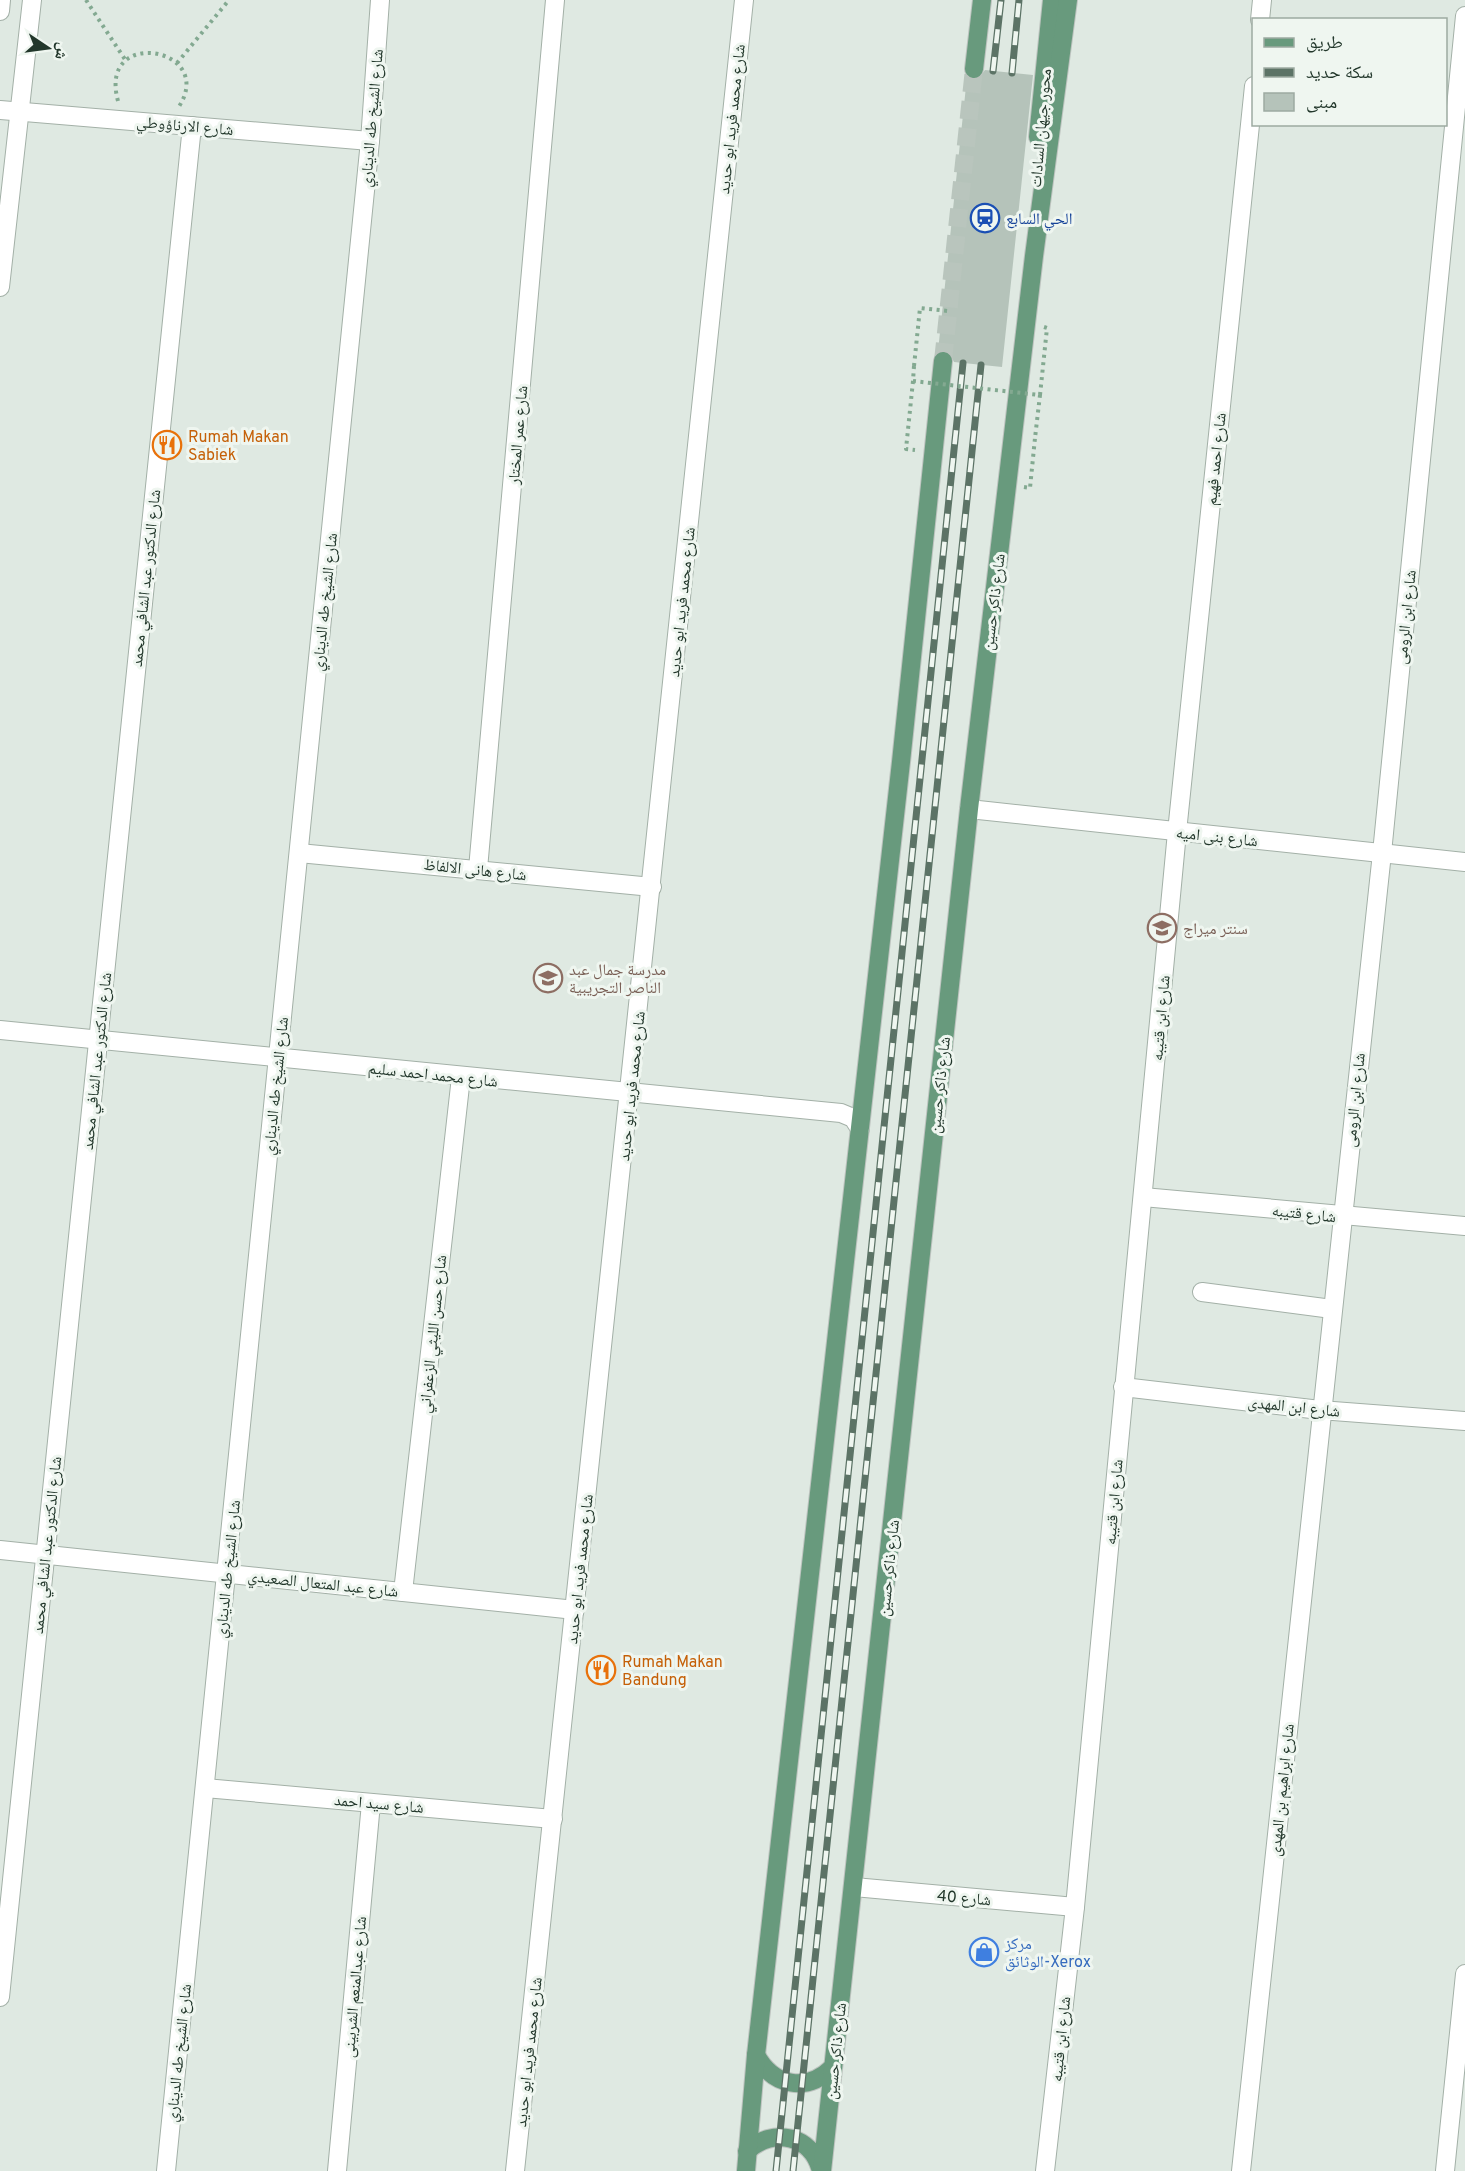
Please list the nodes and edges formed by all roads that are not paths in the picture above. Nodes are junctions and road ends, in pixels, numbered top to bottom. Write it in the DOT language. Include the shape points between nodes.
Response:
graph roads {
  1 [pos="1,0"];
  2 [pos="32,0"];
  3 [pos="380,0"];
  4 [pos="555,0"];
  5 [pos="744,0"];
  6 [pos="982,0"];
  7 [pos="1052,0"];
  8 [pos="1068,0"];
  9 [pos="1262,0"];
  10 [pos="0,11"];
  11 [pos="1465,16"];
  12 [pos="1260,18"];
  13 [pos="974,69"];
  14 [pos="1252,105"];
  15 [pos="0,110"];
  16 [pos="19,111"];
  17 [pos="192,126"];
  18 [pos="370,141"];
  19 [pos="1034,256"];
  20 [pos="0,287"];
  21 [pos="943,361"];
  22 [pos="969,809"];
  23 [pos="1177,832"];
  24 [pos="299,853"];
  25 [pos="1382,853"];
  26 [pos="1465,862"];
  27 [pos="478,869"];
  28 [pos="652,887"];
  29 [pos="0,1030"];
  30 [pos="98,1040"];
  31 [pos="278,1058"];
  32 [pos="461,1077"];
  33 [pos="630,1094"];
  34 [pos="860,1128"];
  35 [pos="1143,1197"];
  36 [pos="1341,1217"];
  37 [pos="1465,1226"];
  38 [pos="1202,1292"];
  39 [pos="1332,1310"];
  40 [pos="1124,1387"];
  41 [pos="1320,1410"];
  42 [pos="1465,1421"];
  43 [pos="0,1550"];
  44 [pos="45,1554"];
  45 [pos="226,1573"];
  46 [pos="403,1592"];
  47 [pos="575,1610"];
  48 [pos="205,1788"];
  49 [pos="370,1803"];
  50 [pos="553,1819"];
  51 [pos="854,1887"];
  52 [pos="1075,1907"];
  53 [pos="1465,1974"];
  54 [pos="0,1997"];
  55 [pos="756,2055"];
  56 [pos="832,2068"];
  57 [pos="747,2151"];
  58 [pos="166,2171"];
  59 [pos="337,2171"];
  60 [pos="515,2171"];
  61 [pos="746,2171"];
  62 [pos="821,2171"];
  63 [pos="1045,2171"];
  64 [pos="1241,2171"];
  65 [pos="1445,2171"];
  1 -- 10 [label="street"];
  2 -- 16 [label="street"];
  3 -- 18 [label="street, شارع الشيخ طه الديناري"];
  4 -- 27 [label="street, شارع عمر المختار"];
  5 -- 28 [label="street, شارع محمد فريد ابو حديد"];
  6 -- 13 [label="main road"];
  7 -- 19 [label="main road, محور جيهان السادات" via="1036,148"];
  8 -- 19 [label="main road, شارع ذاكر حسين"];
  9 -- 12 [label="street"];
  11 -- 25 [label="street, شارع ابن الرومى"];
  14 -- 23 [label="street, شارع احمد فهيم"];
  15 -- 16 [label="street, شارع الارناؤوطي"];
  16 -- 17 [label="street, شارع الارناؤوطي"];
  16 -- 20 [label="street"];
  17 -- 18 [label="street, شارع الارناؤوطي"];
  17 -- 30 [label="street, شارع الدكتور عبد الشافي محمد"];
  18 -- 24 [label="street, شارع الشيخ طه الديناري"];
  19 -- 22 [label="main road, شارع ذاكر حسين"];
  21 -- 34 [label="main road"];
  22 -- 23 [label="street, شارع بنى اميه"];
  22 -- 51 [label="main road, شارع ذاكر حسين"];
  23 -- 25 [label="street, شارع بنى اميه"];
  23 -- 35 [label="street, شارع ابن قتيبه"];
  24 -- 27 [label="street, شارع هانى الالفاظ"];
  24 -- 31 [label="street, شارع الشيخ طه الديناري"];
  25 -- 26 [label="street, شارع بنى اميه"];
  25 -- 36 [label="street, شارع ابن الرومى"];
  27 -- 28 [label="street, شارع هانى الالفاظ"];
  28 -- 33 [label="street, شارع محمد فريد ابو حديد"];
  29 -- 30 [label="street, شارع محمد احمد سليم"];
  30 -- 31 [label="street, شارع محمد احمد سليم"];
  30 -- 44 [label="street, شارع الدكتور عبد الشافي محمد"];
  31 -- 32 [label="street, شارع محمد احمد سليم"];
  31 -- 45 [label="street, شارع الشيخ طه الديناري"];
  32 -- 33 [label="street, شارع محمد احمد سليم"];
  32 -- 46 [label="street, شارع حسن الليثي الزعفراني"];
  33 -- 34 [label="street, شارع محمد احمد سليم" via="841,1113"];
  33 -- 47 [label="street, شارع محمد فريد ابو حديد"];
  34 -- 55 [label="main road"];
  35 -- 36 [label="street, شارع قتيبه"];
  35 -- 40 [label="street, شارع ابن قتيبه"];
  36 -- 37 [label="street, شارع قتيبه"];
  36 -- 39 [label="street, شارع ابن الرومى"];
  38 -- 39 [label="street"];
  39 -- 41 [label="street, شارع ابراهيم بن المهدى"];
  40 -- 41 [label="street, شارع ابن المهدى"];
  40 -- 52 [label="street, شارع ابن قتيبه"];
  41 -- 42 [label="street, شارع ابن المهدى"];
  41 -- 64 [label="street, شارع ابراهيم بن المهدى"];
  43 -- 44 [label="street, شارع عبد المتعال الصعيدي"];
  44 -- 45 [label="street, شارع عبد المتعال الصعيدي"];
  44 -- 54 [label="street, شارع الدكتور عبد الشافي محمد"];
  45 -- 46 [label="street, شارع عبد المتعال الصعيدي"];
  45 -- 48 [label="street, شارع الشيخ طه الديناري"];
  46 -- 47 [label="street, شارع عبد المتعال الصعيدي"];
  47 -- 50 [label="street, شارع محمد فريد ابو حديد"];
  48 -- 49 [label="street, شارع سيد احمد"];
  48 -- 58 [label="street, شارع الشيخ طه الديناري"];
  49 -- 50 [label="street, شارع سيد احمد"];
  49 -- 59 [label="street, شارع عبدالمنعم الشربينى"];
  50 -- 60 [label="street, شارع محمد فريد ابو حديد"];
  51 -- 52 [label="street, شارع 40"];
  51 -- 56 [label="main road, شارع ذاكر حسين"];
  52 -- 63 [label="street, شارع ابن قتيبه"];
  53 -- 65 [label="street"];
  55 -- 56 [label="main road" via="768,2072 785,2082 806,2084"];
  55 -- 57 [label="main road"];
  56 -- 62 [label="main road, شارع ذاكر حسين"];
  57 -- 61 [label="main road"];
  57 -- 62 [label="main road" via="763,2140 792,2138 808,2148"];
}
